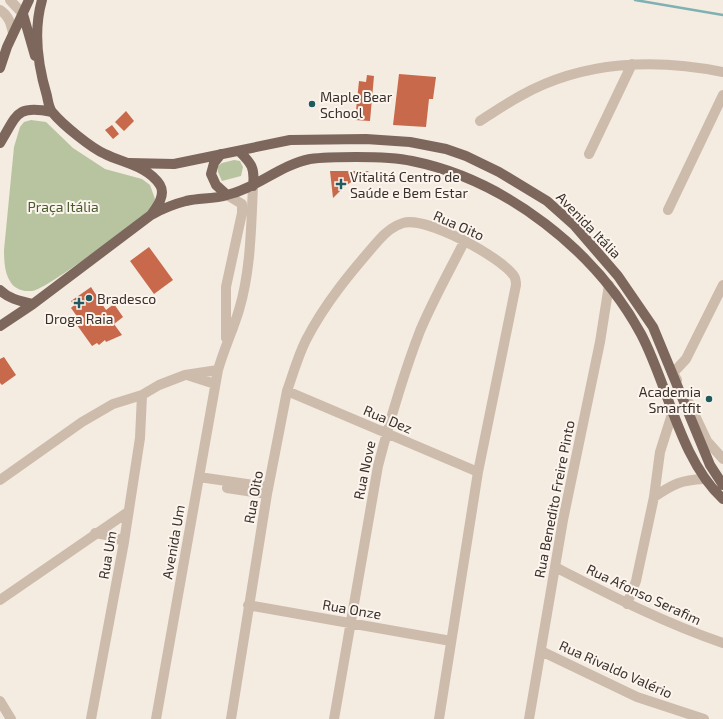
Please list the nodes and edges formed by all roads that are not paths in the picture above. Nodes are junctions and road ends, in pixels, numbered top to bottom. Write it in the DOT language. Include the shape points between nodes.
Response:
graph roads {
  1 [pos="10,0"];
  2 [pos="29,0"];
  3 [pos="42,0"];
  4 [pos="0,10"];
  5 [pos="23,14"];
  6 [pos="13,34"];
  7 [pos="632,64"];
  8 [pos="0,68"];
  9 [pos="723,72"];
  10 [pos="40,73"];
  11 [pos="723,95"];
  12 [pos="52,112"];
  13 [pos="480,121"];
  14 [pos="0,143"];
  15 [pos="239,151"];
  16 [pos="221,154"];
  17 [pos="589,154"];
  18 [pos="129,163"];
  19 [pos="254,186"];
  20 [pos="227,195"];
  21 [pos="668,210"];
  22 [pos="151,215"];
  23 [pos="465,240"];
  24 [pos="723,284"];
  25 [pos="609,285"];
  26 [pos="0,290"];
  27 [pos="33,304"];
  28 [pos="0,326"];
  29 [pos="226,342"];
  30 [pos="218,370"];
  31 [pos="673,373"];
  32 [pos="185,375"];
  33 [pos="215,384"];
  34 [pos="287,391"];
  35 [pos="142,395"];
  36 [pos="673,411"];
  37 [pos="387,434"];
  38 [pos="723,459"];
  39 [pos="478,472"];
  40 [pos="704,479"];
  41 [pos="0,480"];
  42 [pos="198,480"];
  43 [pos="723,485"];
  44 [pos="268,490"];
  45 [pos="654,497"];
  46 [pos="723,499"];
  47 [pos="128,512"];
  48 [pos="95,533"];
  49 [pos="124,542"];
  50 [pos="555,567"];
  51 [pos="0,600"];
  52 [pos="627,604"];
  53 [pos="248,605"];
  54 [pos="350,623"];
  55 [pos="451,640"];
  56 [pos="723,643"];
  57 [pos="541,651"];
  58 [pos="0,701"];
  59 [pos="9,718"];
  60 [pos="91,719"];
  61 [pos="156,719"];
  62 [pos="231,719"];
  63 [pos="334,719"];
  64 [pos="440,719"];
  65 [pos="529,719"];
  66 [pos="704,719"];
  1 -- 5 [label="street"];
  2 -- 5 [label="main road"];
  3 -- 10 [label="main road" via="37,23"];
  4 -- 6 [label="street" via="6,14"];
  5 -- 6 [label="main road"];
  5 -- 10 [label="main road"];
  6 -- 8 [label="main road"];
  7 -- 9 [label="street" via="692,66"];
  7 -- 13 [label="street" via="604,67 561,78 522,94"];
  7 -- 17 [label="street"];
  10 -- 12 [label="main road"];
  11 -- 21 [label="street"];
  12 -- 14 [label="main road" via="37,109 22,112 13,119"];
  12 -- 18 [label="main road" via="83,140 104,154"];
  15 -- 16 [label="main road, Avenida Itália"];
  15 -- 19 [label="main road" via="255,172"];
  15 -- 31 [label="main road, Avenida Itália" via="290,140 330,138 403,142 466,156 499,172 547,201 596,249 654,327"];
  16 -- 18 [label="main road, Avenida Itália" via="174,164"];
  16 -- 20 [label="main road" via="214,163 211,174 216,185"];
  18 -- 22 [label="main road" via="151,175 160,186 162,195"];
  19 -- 20 [label="main road"];
  19 -- 25 [label="main road, Avenida Itália" via="274,173 298,163 323,157 397,158 424,164 455,173 525,208 581,256"];
  19 -- 29 [label="street" via="244,289 239,310"];
  20 -- 22 [label="main road" via="186,201"];
  20 -- 29 [label="street" via="242,204 242,213 226,287"];
  22 -- 27 [label="main road"];
  23 -- 34 [label="street, Rua Oito" via="418,223 403,223 386,232 353,269 329,302 306,340"];
  23 -- 37 [label="street, Rua Nove" via="421,330"];
  23 -- 39 [label="street, Rua Oito" via="506,269 515,277 516,285"];
  24 -- 31 [label="street" via="686,359"];
  25 -- 36 [label="main road, Avenida Itália" via="641,335"];
  25 -- 50 [label="street, Rua Benedito Freire Pinto"];
  26 -- 27 [label="main road" via="18,301"];
  27 -- 28 [label="main road"];
  29 -- 30 [label="street, Avenida Um"];
  30 -- 32 [label="street"];
  30 -- 33 [label="street, Avenida Um"];
  31 -- 38 [label="street" via="707,441"];
  31 -- 43 [label="main road, Avenida Itália" via="710,465"];
  32 -- 33 [label="street"];
  32 -- 35 [label="street"];
  33 -- 42 [label="street, Avenida Um"];
  34 -- 37 [label="street, Rua Dez"];
  34 -- 44 [label="street, Rua Oito"];
  35 -- 41 [label="street" via="113,404 82,422"];
  35 -- 47 [label="street, Rua Um" via="140,438"];
  36 -- 40 [label="main road, Avenida Itália"];
  36 -- 45 [label="street" via="660,452"];
  37 -- 39 [label="street, Rua Dez"];
  37 -- 54 [label="street, Rua Nove" via="378,466"];
  39 -- 55 [label="street, Rua Oito"];
  40 -- 45 [label="street" via="684,480"];
  40 -- 46 [label="main road, Avenida Itália"];
  42 -- 44 [label="street"];
  42 -- 61 [label="street, Avenida Um"];
  44 -- 53 [label="street, Rua Oito"];
  45 -- 52 [label="street" via="636,581"];
  47 -- 48 [label="street"];
  47 -- 49 [label="street, Rua Um"];
  48 -- 49 [label="street" via="112,536"];
  48 -- 51 [label="street"];
  49 -- 60 [label="street, Rua Um"];
  50 -- 52 [label="street, Rua Afonso Serafim"];
  50 -- 57 [label="street, Rua Benedito Freire Pinto"];
  52 -- 56 [label="street, Rua Afonso Serafim" via="690,632"];
  53 -- 54 [label="street, Rua Onze"];
  53 -- 62 [label="street, Rua Oito"];
  54 -- 55 [label="street, Rua Onze"];
  54 -- 63 [label="street, Rua Nove"];
  55 -- 64 [label="street, Rua Oito"];
  57 -- 65 [label="street, Rua Benedito Freire Pinto"];
  57 -- 66 [label="street, Rua Rivaldo Valério" via="638,697"];
  58 -- 59 [label="street"];
}
